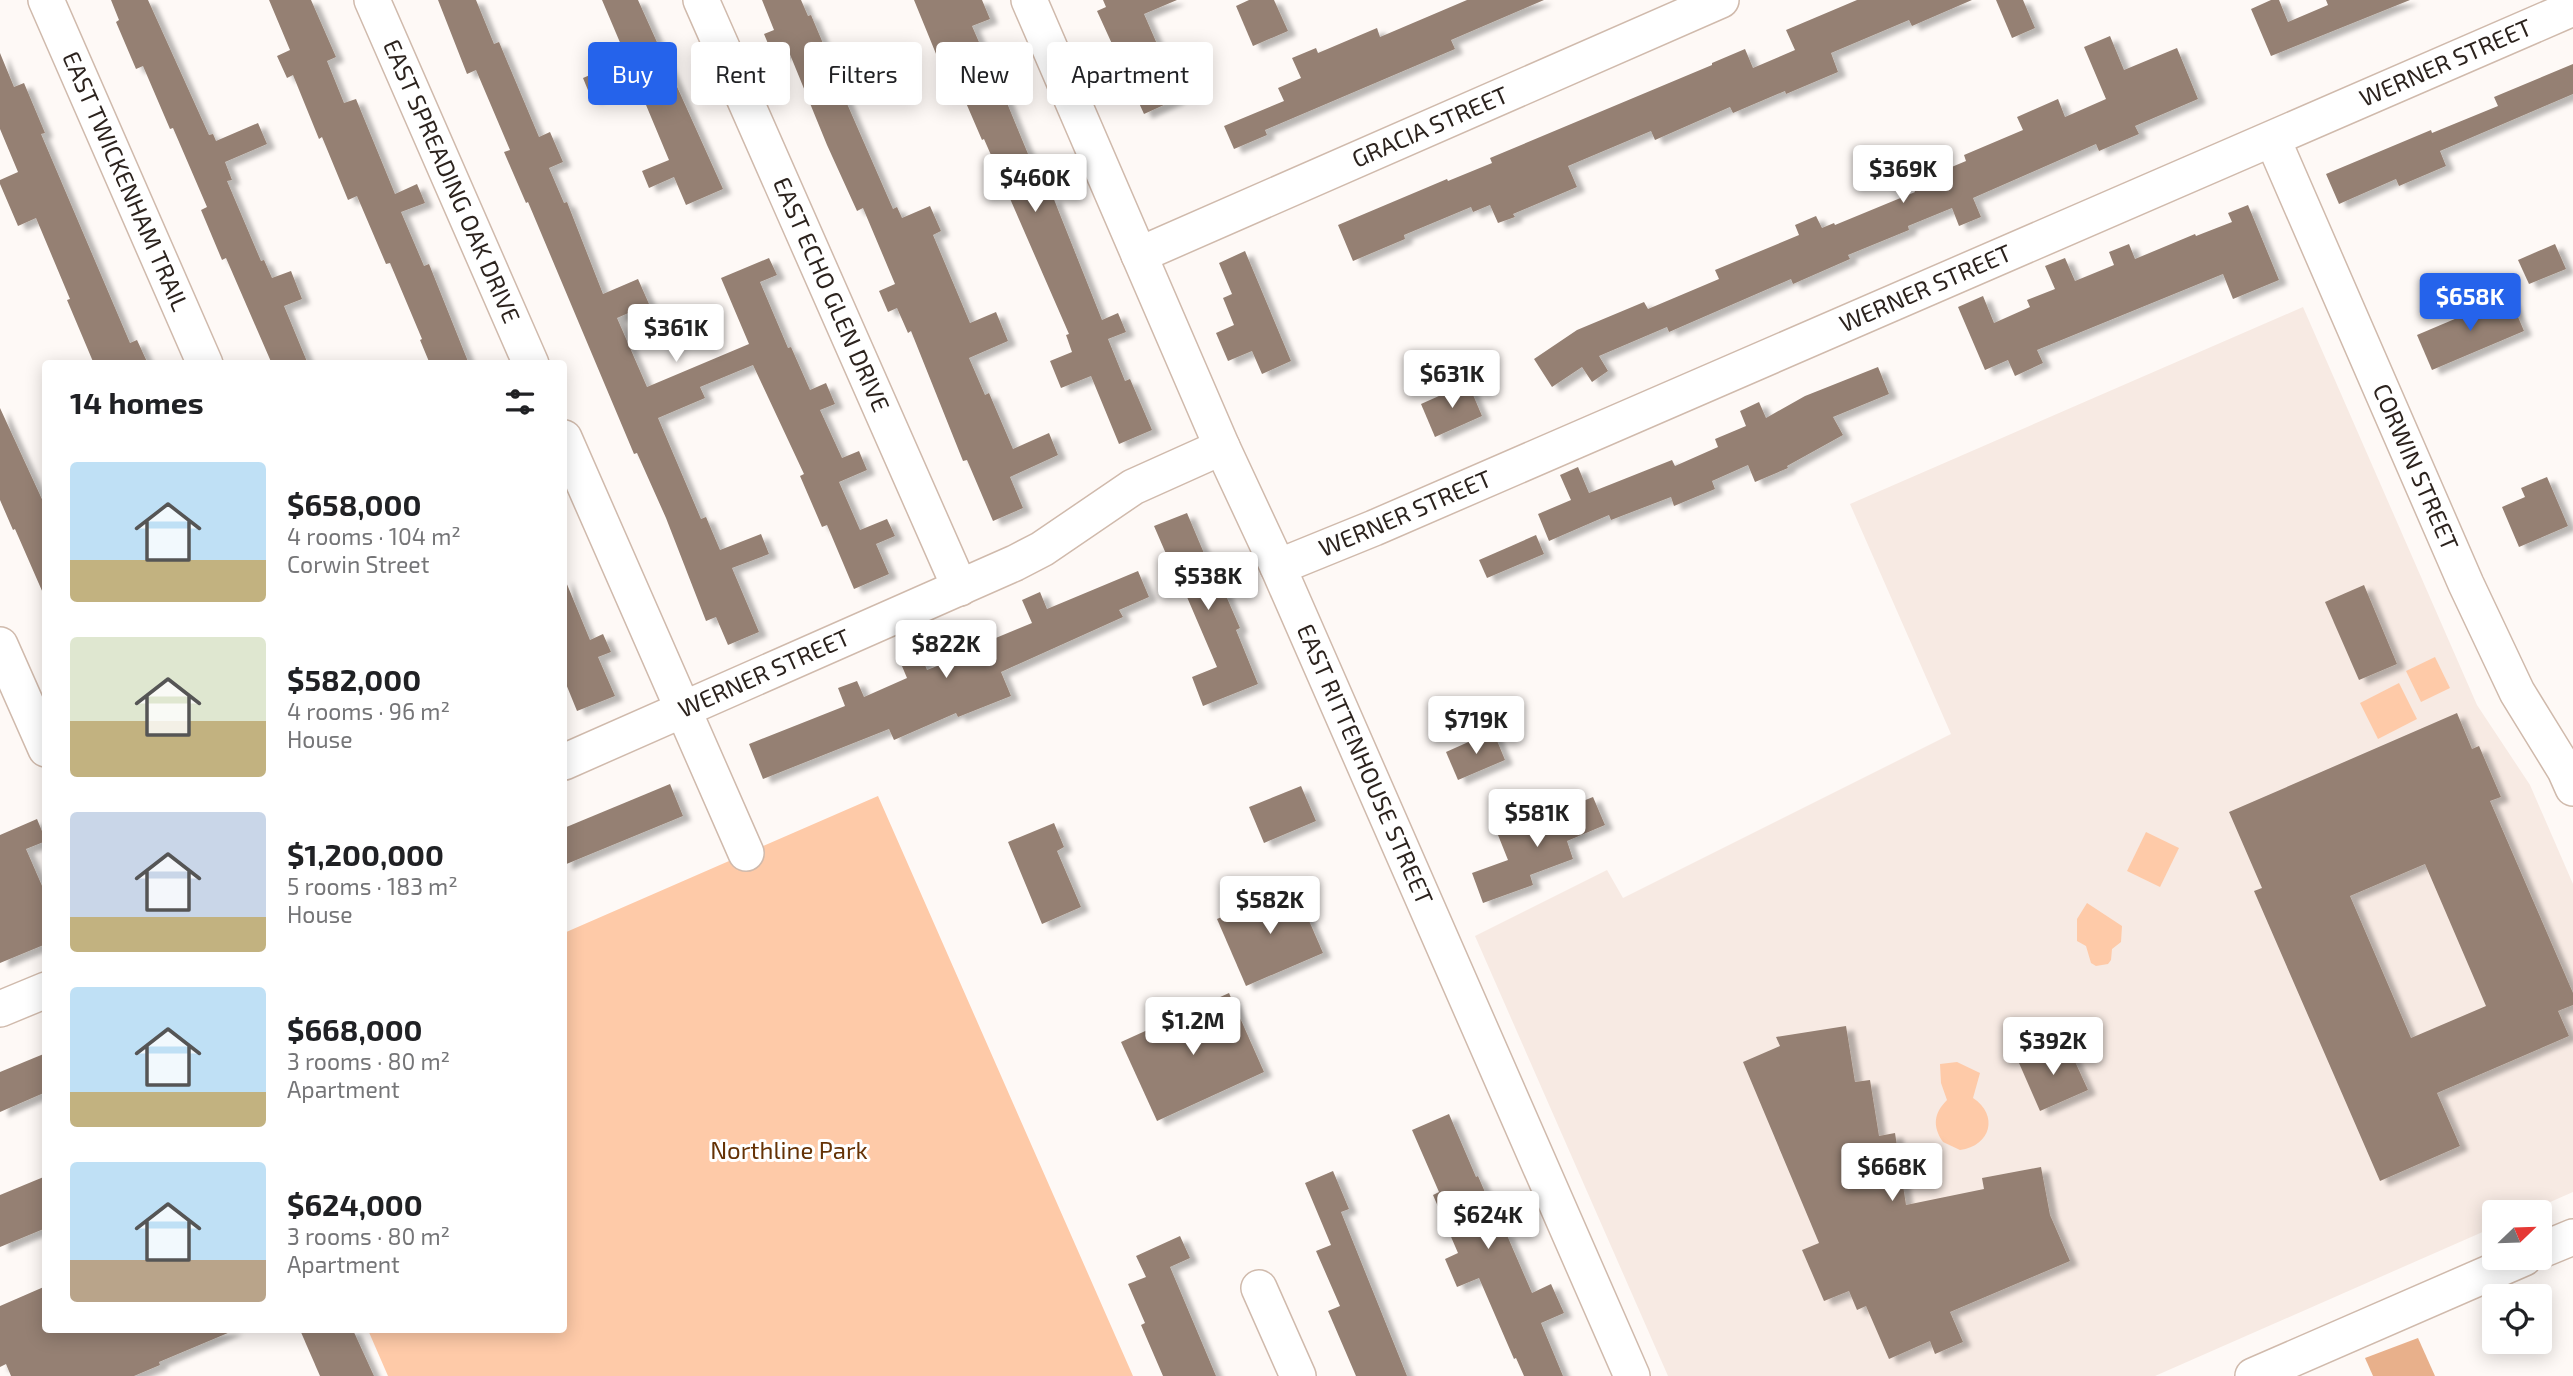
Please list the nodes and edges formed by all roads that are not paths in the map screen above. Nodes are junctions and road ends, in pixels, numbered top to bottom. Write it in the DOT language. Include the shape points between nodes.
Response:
graph roads {
  1 [pos="46,0"];
  2 [pos="372,0"];
  3 [pos="701,0"];
  4 [pos="1029,0"];
  5 [pos="1721,0"];
  6 [pos="2573,8"];
  7 [pos="2273,140"];
  8 [pos="1139,255"];
  9 [pos="203,360"];
  10 [pos="529,360"];
  11 [pos="567,445"];
  12 [pos="1222,447"];
  13 [pos="1278,567"];
  14 [pos="960,588"];
  15 [pos="0,645"];
  16 [pos="683,709"];
  17 [pos="42,740"];
  18 [pos="567,761"];
  19 [pos="2573,788"];
  20 [pos="746,853"];
  21 [pos="42,992"];
  22 [pos="0,1009"];
  23 [pos="2573,1237"];
  24 [pos="2552,1246"];
  25 [pos="2496,1270"];
  26 [pos="1259,1288"];
  27 [pos="1298,1376"];
  28 [pos="1632,1376"];
  29 [pos="2253,1376"];
  1 -- 9 [label="street, EAST TWICKENHAM TRAIL"];
  2 -- 10 [label="street, EAST SPREADING OAK DRIVE"];
  3 -- 14 [label="street, EAST ECHO GLEN DRIVE"];
  4 -- 8 [label="street, EAST RITTENHOUSE STREET"];
  5 -- 8 [label="street, GRACIA STREET"];
  6 -- 7 [label="street, WERNER STREET"];
  7 -- 13 [label="street, WERNER STREET"];
  7 -- 19 [label="street, CORWIN STREET" via="2466,584 2516,692"];
  8 -- 12 [label="street, EAST RITTENHOUSE STREET"];
  11 -- 16 [label="street"];
  12 -- 13 [label="street, EAST RITTENHOUSE STREET"];
  12 -- 14 [label="street, WERNER STREET" via="1133,487 1042,549"];
  13 -- 28 [label="street, EAST RITTENHOUSE STREET"];
  14 -- 16 [label="street, WERNER STREET"];
  15 -- 17 [label="street"];
  16 -- 18 [label="street, WERNER STREET"];
  16 -- 20 [label="street"];
  21 -- 22 [label="street"];
  23 -- 24 [label="street"];
  25 -- 29 [label="street"];
  26 -- 27 [label="street"];
}
